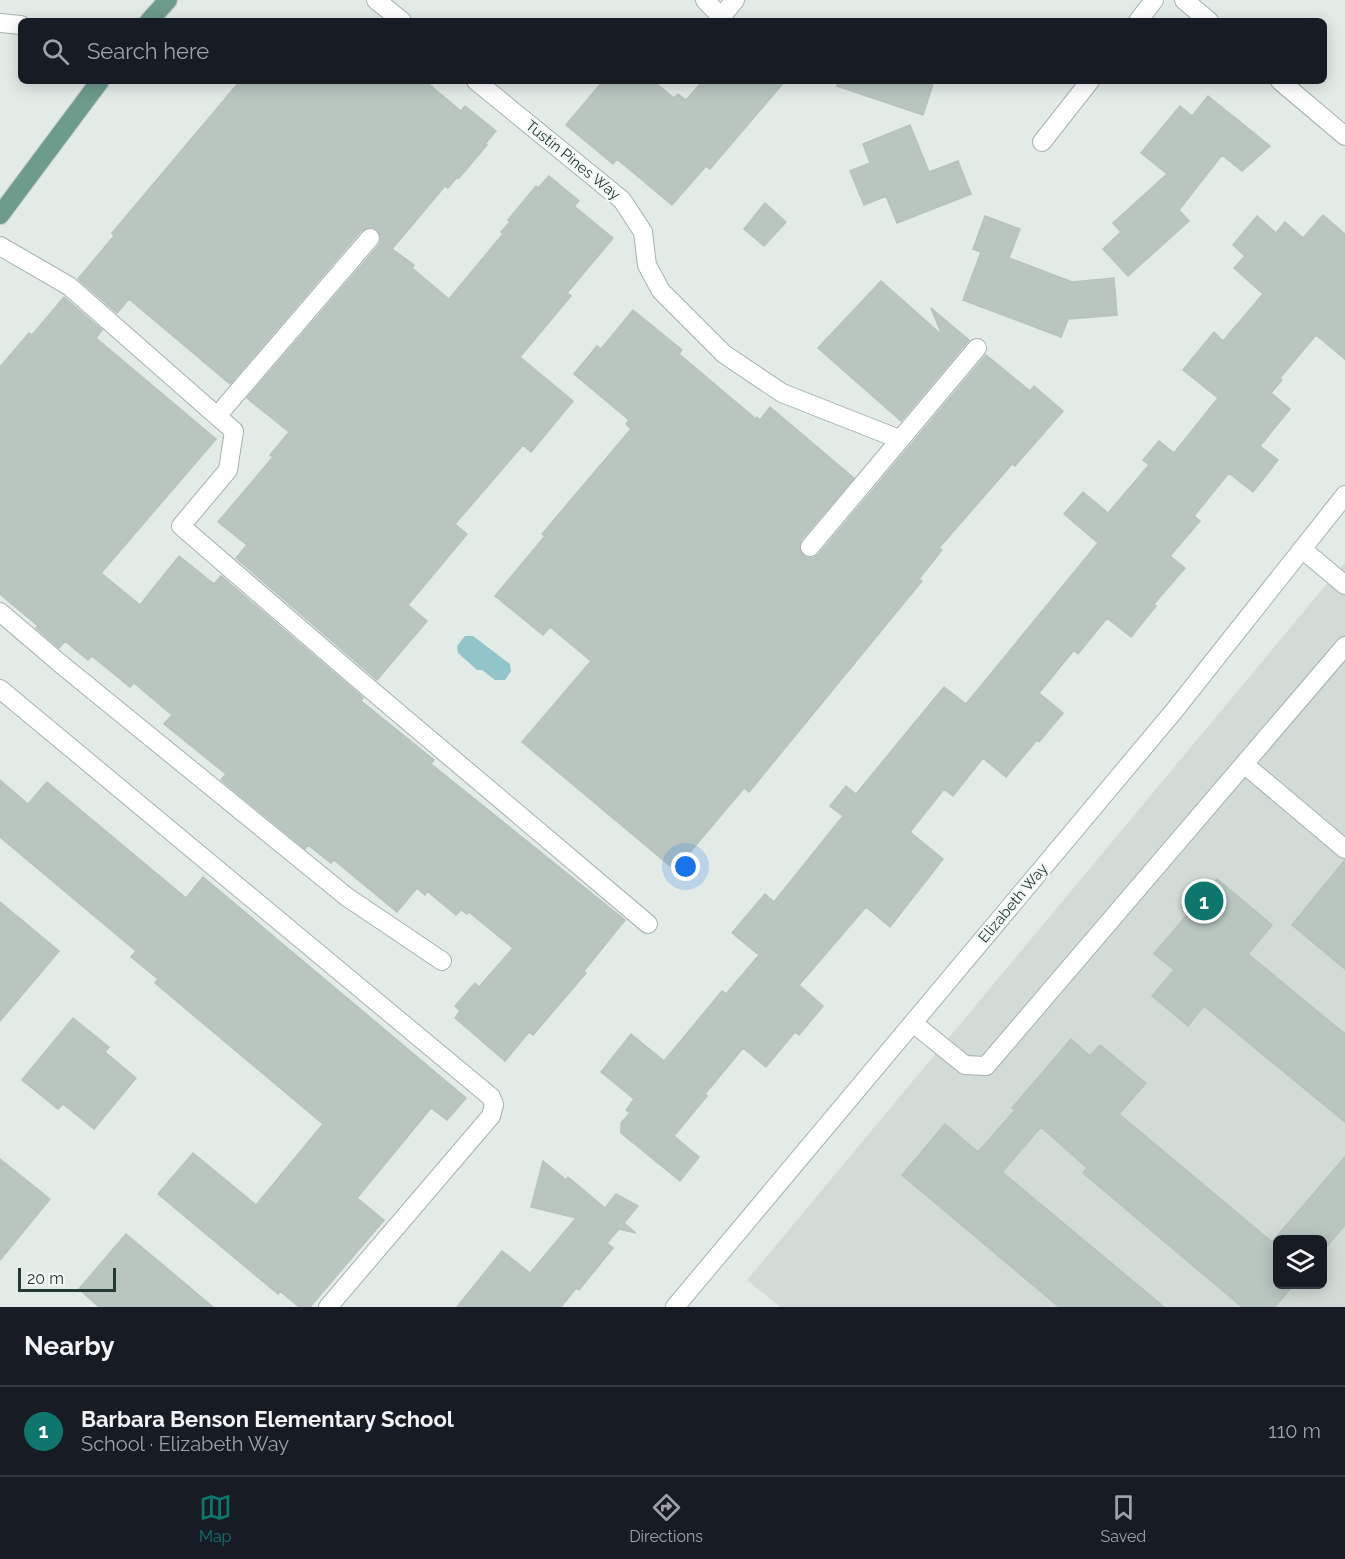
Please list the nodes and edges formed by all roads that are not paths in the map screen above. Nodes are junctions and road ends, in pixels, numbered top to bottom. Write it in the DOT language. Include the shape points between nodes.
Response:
graph roads {
  1 [pos="168,0"];
  2 [pos="376,0"];
  3 [pos="705,0"];
  4 [pos="735,0"];
  5 [pos="1154,0"];
  6 [pos="1184,0"];
  7 [pos="152,18"];
  8 [pos="398,18"];
  9 [pos="718,18"];
  10 [pos="720,18"];
  11 [pos="1140,18"];
  12 [pos="1205,18"];
  13 [pos="0,23"];
  14 [pos="18,25"];
  15 [pos="97,84"];
  16 [pos="480,84"];
  17 [pos="1088,84"];
  18 [pos="1284,84"];
  19 [pos="1345,136"];
  20 [pos="1042,142"];
  21 [pos="0,215"];
  22 [pos="370,238"];
  23 [pos="0,246"];
  24 [pos="977,348"];
  25 [pos="217,416"];
  26 [pos="899,440"];
  27 [pos="1345,495"];
  28 [pos="810,547"];
  29 [pos="1302,549"];
  30 [pos="1345,585"];
  31 [pos="0,612"];
  32 [pos="1345,646"];
  33 [pos="0,689"];
  34 [pos="1244,764"];
  35 [pos="1345,849"];
  36 [pos="648,924"];
  37 [pos="442,961"];
  38 [pos="913,1023"];
  39 [pos="328,1307"];
  40 [pos="675,1307"];
  1 -- 7 [label="main road"];
  2 -- 8 [label="street"];
  3 -- 9 [label="street"];
  4 -- 10 [label="street"];
  5 -- 11 [label="street"];
  6 -- 12 [label="street"];
  13 -- 14 [label="street"];
  15 -- 21 [label="main road"];
  16 -- 26 [label="street, Tustin Pines Way" via="622,200 643,232 647,265 661,291 724,354 782,393"];
  17 -- 20 [label="street"];
  18 -- 19 [label="street"];
  22 -- 25 [label="street"];
  23 -- 25 [label="street" via="69,286"];
  24 -- 26 [label="street"];
  25 -- 36 [label="street" via="234,431 228,470 181,526"];
  26 -- 28 [label="street"];
  27 -- 29 [label="street, Elizabeth Way"];
  29 -- 30 [label="street"];
  29 -- 38 [label="street, Elizabeth Way" via="1174,711"];
  31 -- 37 [label="street" via="347,897"];
  32 -- 34 [label="street"];
  33 -- 39 [label="street" via="490,1097 494,1105 491,1116"];
  34 -- 35 [label="street"];
  34 -- 38 [label="street" via="986,1066 965,1065"];
  38 -- 40 [label="street, Elizabeth Way"];
}
